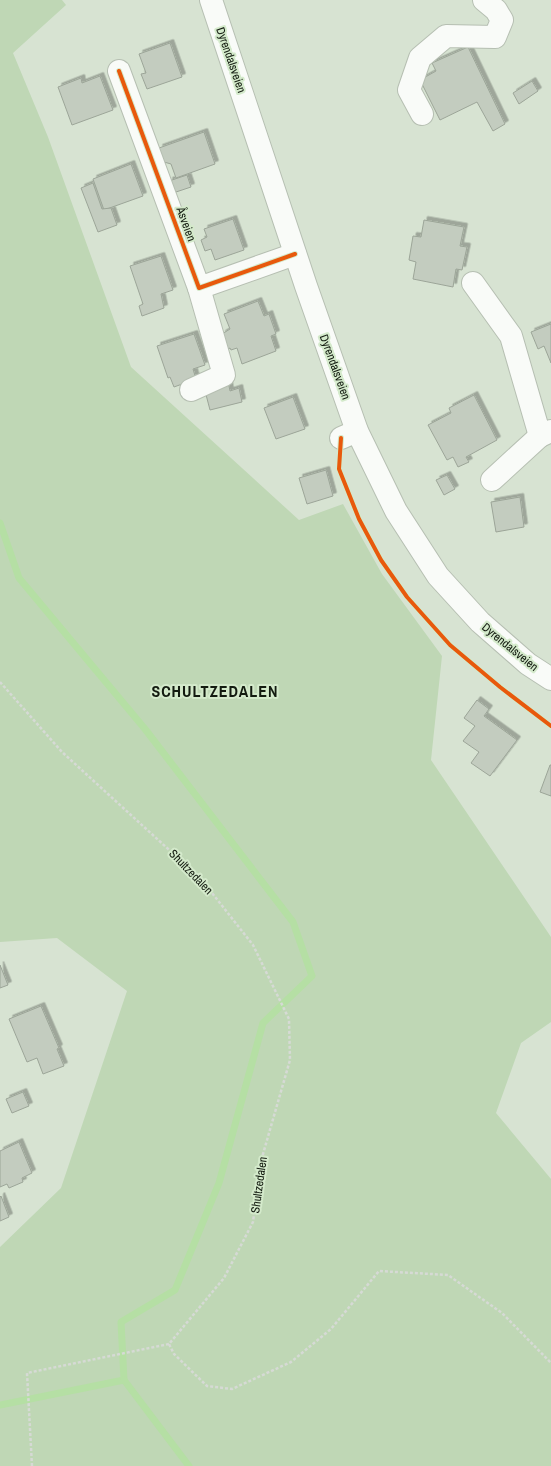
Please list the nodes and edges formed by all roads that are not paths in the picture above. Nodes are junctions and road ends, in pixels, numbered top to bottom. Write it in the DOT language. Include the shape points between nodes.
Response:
graph roads {
  1 [pos="211,0"];
  2 [pos="484,0"];
  3 [pos="119,71"];
  4 [pos="422,114"];
  5 [pos="295,254"];
  6 [pos="473,283"];
  7 [pos="199,288"];
  8 [pos="191,390"];
  9 [pos="546,434"];
  10 [pos="492,480"];
  11 [pos="551,679"];
  1 -- 5 [label="main road, Dyrendalsveien"];
  2 -- 4 [label="main road" via="496,10 502,20 495,37 446,36 420,58 409,90"];
  3 -- 7 [label="main road, Åsveien"];
  5 -- 7 [label="main road"];
  5 -- 11 [label="main road, Dyrendalsveien" via="349,435 438,576 480,622 528,664"];
  6 -- 9 [label="main road" via="511,336"];
  7 -- 8 [label="main road, Åsveien" via="224,375"];
  9 -- 10 [label="main road"];
}
